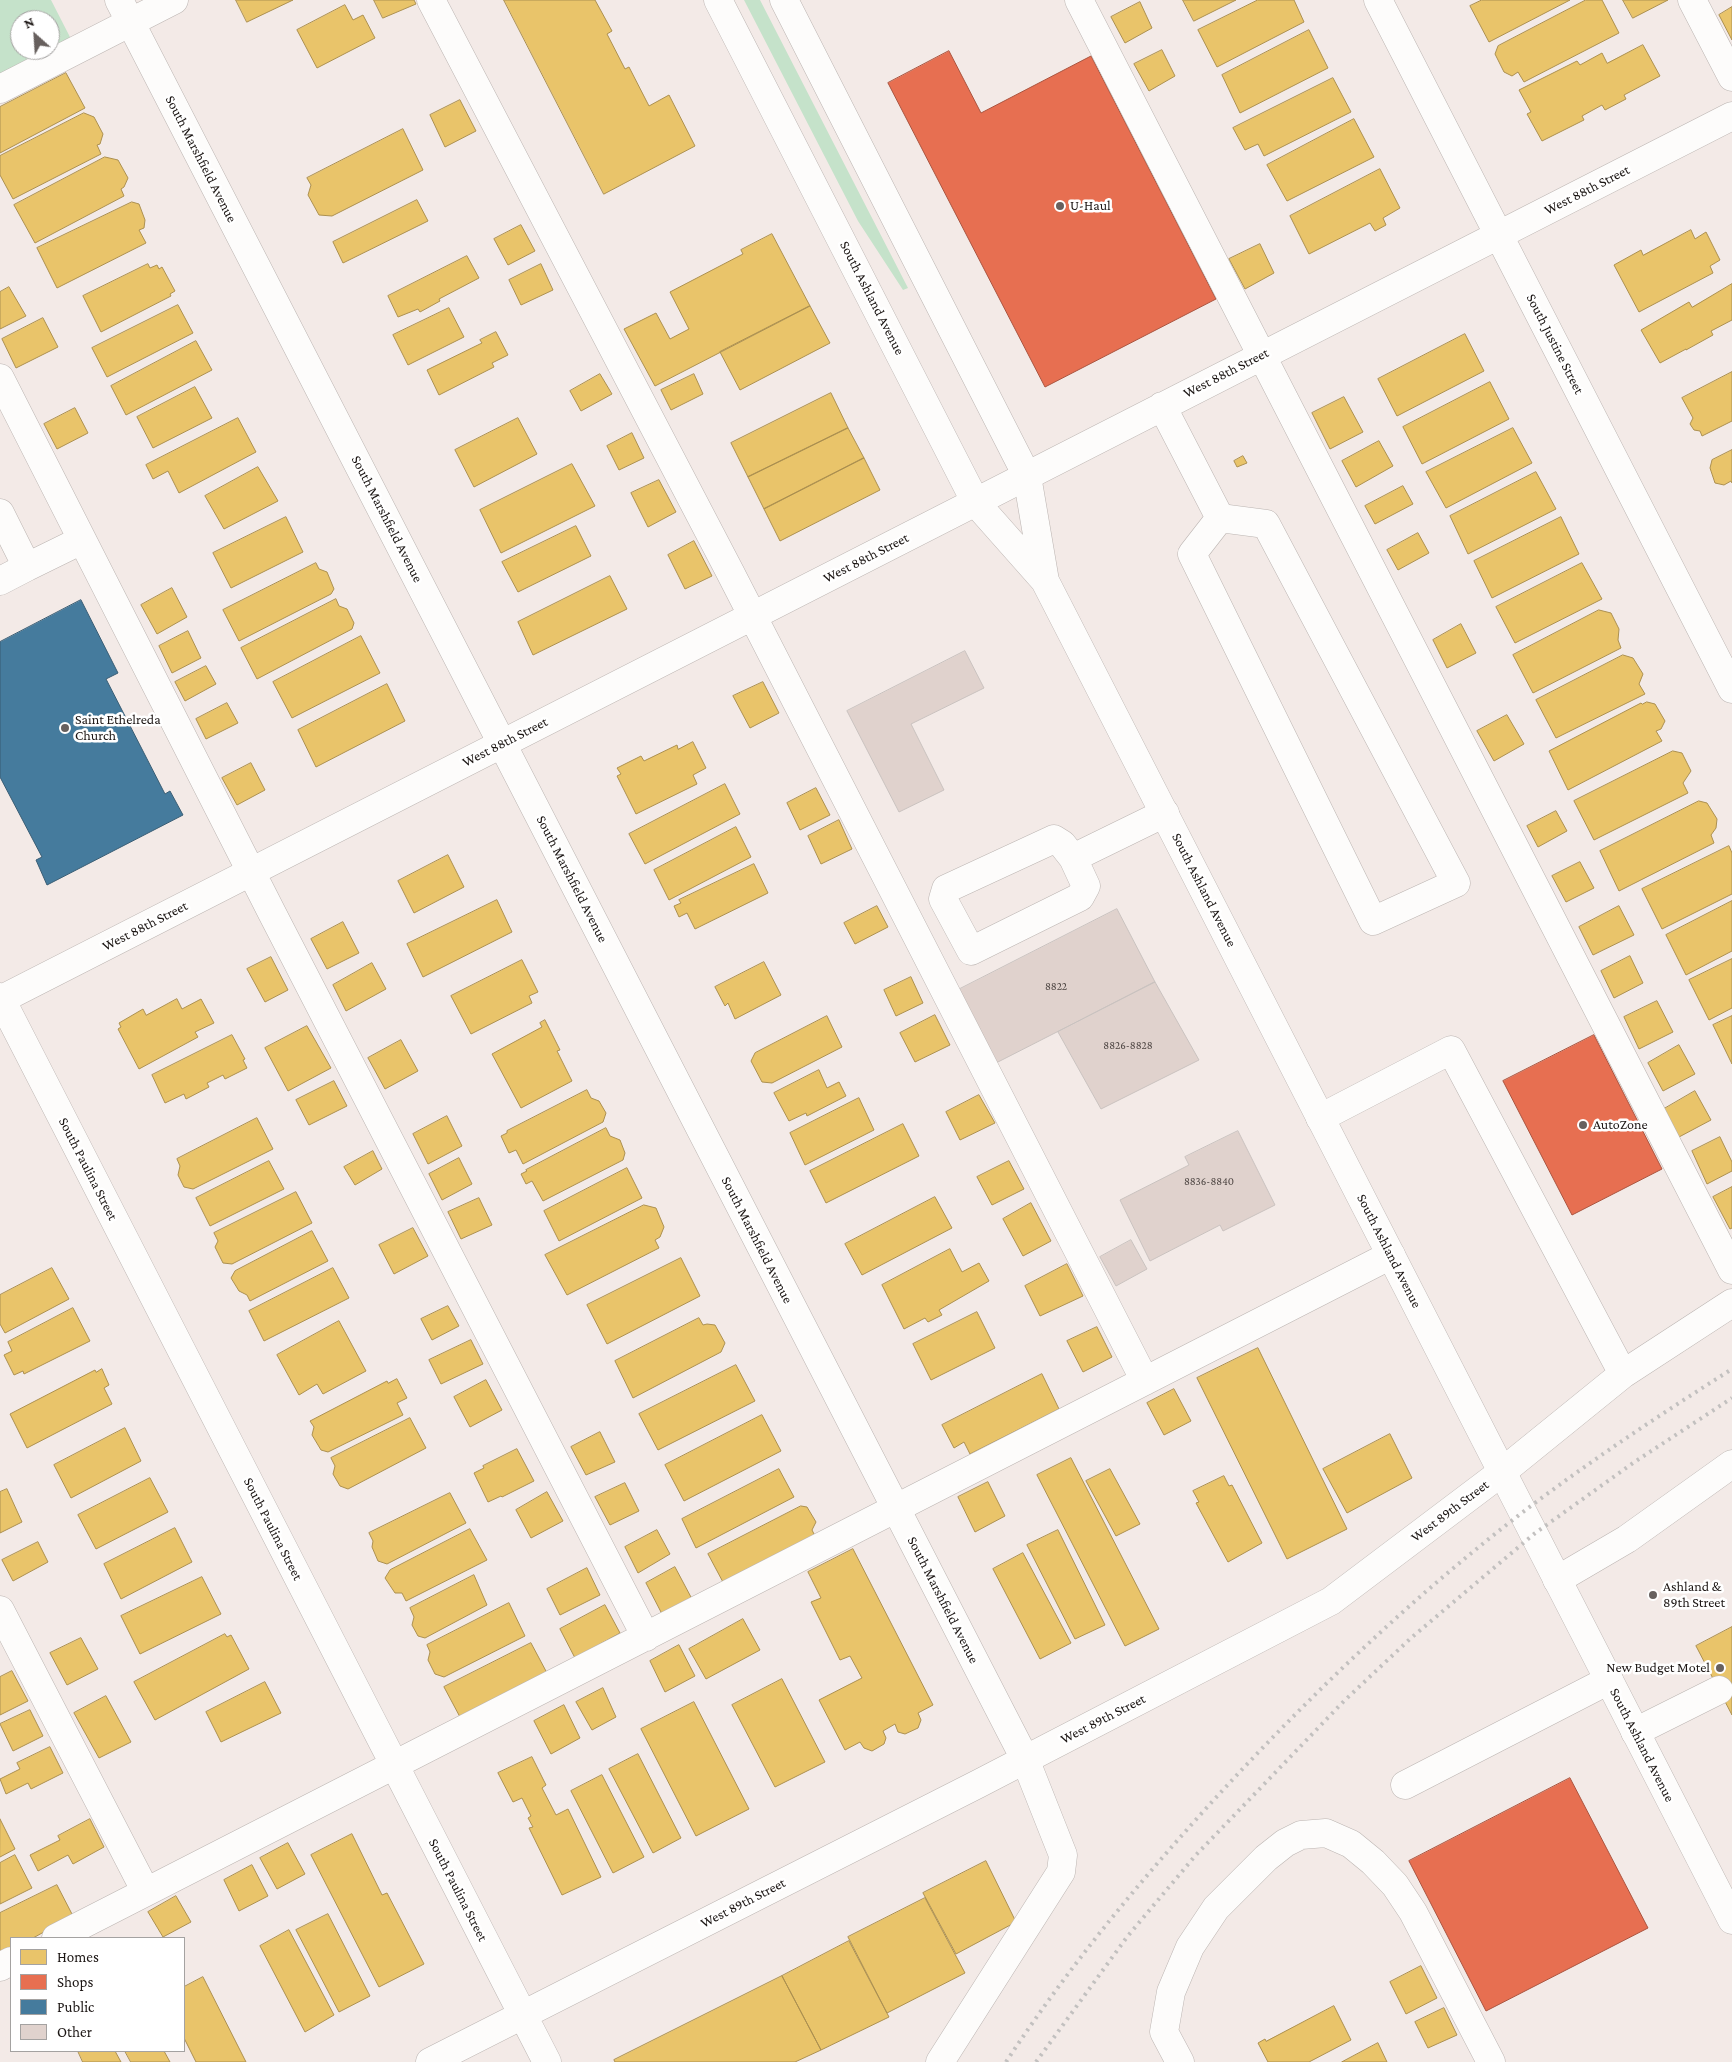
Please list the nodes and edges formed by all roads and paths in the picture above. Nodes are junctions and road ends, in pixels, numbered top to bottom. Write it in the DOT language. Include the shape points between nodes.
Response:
graph roads {
  1 [pos="174,0"];
  2 [pos="432,0"];
  3 [pos="718,0"];
  4 [pos="784,0"];
  5 [pos="1079,0"];
  6 [pos="1378,0"];
  7 [pos="1692,0"];
  8 [pos="125,11"];
  9 [pos="1732,77"];
  10 [pos="0,88"];
  11 [pos="1732,116"];
  12 [pos="1499,235"];
  13 [pos="1261,356"];
  14 [pos="0,378"];
  15 [pos="1162,406"];
  16 [pos="1027,476"];
  17 [pos="976,502"];
  18 [pos="0,513"];
  19 [pos="1220,518"];
  20 [pos="82,540"];
  21 [pos="28,567"];
  22 [pos="0,581"];
  23 [pos="1046,582"];
  24 [pos="752,615"];
  25 [pos="1732,689"];
  26 [pos="502,743"];
  27 [pos="1165,813"];
  28 [pos="1072,858"];
  29 [pos="251,872"];
  30 [pos="0,999"];
  31 [pos="1320,1118"];
  32 [pos="1391,1255"];
  33 [pos="1732,1270"];
  34 [pos="1732,1303"];
  35 [pos="1623,1374"];
  36 [pos="1145,1381"];
  37 [pos="1732,1464"];
  38 [pos="1502,1472"];
  39 [pos="896,1509"];
  40 [pos="1557,1580"];
  41 [pos="0,1610"];
  42 [pos="646,1637"];
  43 [pos="1609,1680"];
  44 [pos="1719,1690"];
  45 [pos="1635,1732"];
  46 [pos="1025,1759"];
  47 [pos="394,1765"];
  48 [pos="1405,1785"];
  49 [pos="146,1892"];
  50 [pos="1732,1920"];
  51 [pos="58,1937"];
  52 [pos="523,2015"];
  53 [pos="430,2062"];
  54 [pos="547,2062"];
  55 [pos="940,2062"];
  56 [pos="1180,2062"];
  57 [pos="1490,2062"];
  1 -- 8 [label="street"];
  2 -- 24 [label="street"];
  3 -- 17 [label="street, South Ashland Avenue"];
  4 -- 16 [label="street, South Ashland Avenue"];
  5 -- 13 [label="street"];
  6 -- 12 [label="street, South Justine Street"];
  7 -- 9 [label="street"];
  8 -- 10 [label="street"];
  8 -- 26 [label="street, South Marshfield Avenue"];
  11 -- 12 [label="street, West 88th Street"];
  12 -- 13 [label="street, West 88th Street"];
  12 -- 25 [label="street, South Justine Street"];
  13 -- 15 [label="street, West 88th Street"];
  13 -- 33 [label="street"];
  14 -- 20 [label="street"];
  15 -- 16 [label="street, West 88th Street"];
  15 -- 19 [label="street"];
  16 -- 17 [label="street, West 88th Street"];
  16 -- 23 [label="street, South Ashland Avenue"];
  17 -- 23 [label="street, South Ashland Avenue"];
  17 -- 24 [label="street, West 88th Street"];
  18 -- 21 [label="street"];
  19 -- 19 [label="street" via="1266,524 1456,883 1373,920 1192,554"];
  20 -- 21 [label="street"];
  20 -- 29 [label="street"];
  21 -- 22 [label="street"];
  23 -- 27 [label="street, South Ashland Avenue"];
  24 -- 26 [label="street, West 88th Street"];
  24 -- 36 [label="street"];
  26 -- 29 [label="street, West 88th Street"];
  26 -- 39 [label="street, South Marshfield Avenue"];
  27 -- 28 [label="street"];
  27 -- 31 [label="street, South Ashland Avenue"];
  28 -- 28 [label="street" via="1054,838 946,889 943,899 971,951 1080,897 1086,886"];
  29 -- 30 [label="street, West 88th Street"];
  29 -- 42 [label="street"];
  30 -- 47 [label="street, South Paulina Street"];
  31 -- 32 [label="street, South Ashland Avenue"];
  31 -- 35 [label="street" via="1451,1050"];
  32 -- 36 [label="street"];
  32 -- 38 [label="street, South Ashland Avenue"];
  34 -- 35 [label="street, West 89th Street"];
  35 -- 38 [label="street, West 89th Street"];
  36 -- 39 [label="street"];
  37 -- 40 [label="street" via="1627,1539"];
  38 -- 40 [label="street, South Ashland Avenue"];
  38 -- 46 [label="street, West 89th Street" via="1331,1601"];
  39 -- 42 [label="street"];
  39 -- 46 [label="street, South Marshfield Avenue"];
  40 -- 43 [label="street, South Ashland Avenue"];
  41 -- 49 [label="street"];
  42 -- 47 [label="street"];
  43 -- 45 [label="street, South Ashland Avenue"];
  43 -- 48 [label="street"];
  44 -- 45 [label="street"];
  45 -- 50 [label="street, South Ashland Avenue"];
  46 -- 52 [label="street, West 89th Street"];
  46 -- 55 [label="street, South Marshfield Avenue" via="1063,1855 1061,1872"];
  47 -- 49 [label="street"];
  47 -- 52 [label="street, South Paulina Street"];
  49 -- 51 [label="street"];
  52 -- 53 [label="street, West 89th Street"];
  52 -- 54 [label="street, South Paulina Street"];
  56 -- 57 [label="street" via="1164,2032 1171,1992 1190,1947 1216,1908 1266,1858 1301,1835 1326,1833 1351,1844 1395,1885 1413,1912"];
}
